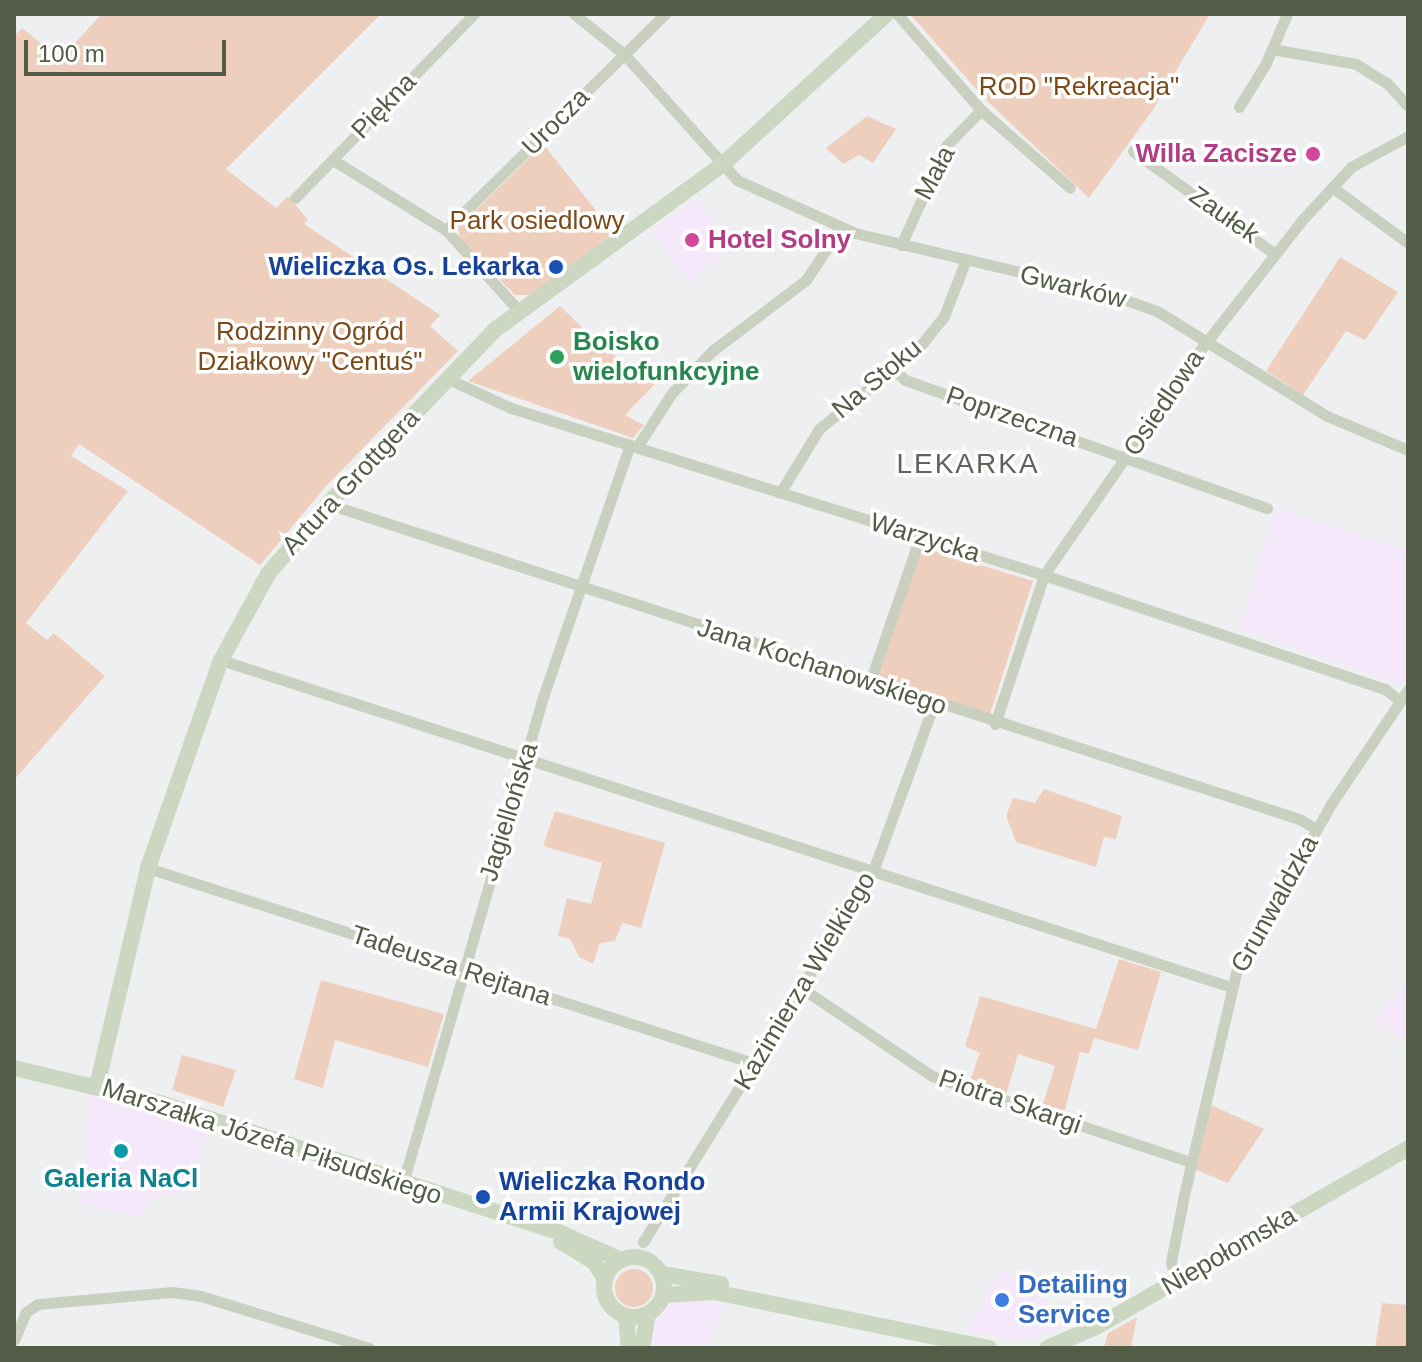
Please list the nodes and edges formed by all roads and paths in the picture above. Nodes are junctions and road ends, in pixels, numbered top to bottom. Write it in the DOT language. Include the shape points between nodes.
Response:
graph roads {
  1 [pos="474,14"];
  2 [pos="574,14"];
  3 [pos="665,14"];
  4 [pos="1287,14"];
  5 [pos="886,15"];
  6 [pos="1272,49"];
  7 [pos="624,54"];
  8 [pos="1408,106"];
  9 [pos="1239,107"];
  10 [pos="981,110"];
  11 [pos="1408,136"];
  12 [pos="1133,151"];
  13 [pos="333,160"];
  14 [pos="722,165"];
  15 [pos="1332,187"];
  16 [pos="1070,188"];
  17 [pos="295,198"];
  18 [pos="841,227"];
  19 [pos="446,230"];
  20 [pos="1408,243"];
  21 [pos="901,245"];
  22 [pos="1275,254"];
  23 [pos="965,262"];
  24 [pos="519,311"];
  25 [pos="1207,340"];
  26 [pos="895,370"];
  27 [pos="448,379"];
  28 [pos="633,446"];
  29 [pos="1407,448"];
  30 [pos="1128,456"];
  31 [pos="780,493"];
  32 [pos="328,504"];
  33 [pos="1267,508"];
  34 [pos="920,537"];
  35 [pos="1044,575"];
  36 [pos="582,588"];
  37 [pos="221,660"];
  38 [pos="870,682"];
  39 [pos="1408,690"];
  40 [pos="1400,701"];
  41 [pos="934,704"];
  42 [pos="995,724"];
  43 [pos="526,760"];
  44 [pos="1316,829"];
  45 [pos="148,868"];
  46 [pos="872,874"];
  47 [pos="464,971"];
  48 [pos="1231,987"];
  49 [pos="803,989"];
  50 [pos="756,1064"];
  51 [pos="14,1068"];
  52 [pos="97,1086"];
  53 [pos="1408,1148"];
  54 [pos="1190,1162"];
  55 [pos="403,1183"];
  56 [pos="528,1225"];
  57 [pos="643,1242"];
  58 [pos="621,1260"];
  59 [pos="662,1274"];
  60 [pos="605,1279"];
  61 [pos="1175,1282"];
  62 [pos="664,1295"];
  63 [pos="778,1306"];
  64 [pos="648,1314"];
  65 [pos="626,1316"];
  66 [pos="14,1340"];
  67 [pos="1073,1344"];
  68 [pos="369,1348"];
  69 [pos="629,1348"];
  70 [pos="642,1348"];
  71 [pos="989,1348"];
  72 [pos="1047,1348"];
  1 -- 13 [label="street, Piękna"];
  2 -- 7 [label="street, Gwarków"];
  3 -- 7 [label="street, Urocza"];
  4 -- 6 [label="street"];
  5 -- 10 [label="street"];
  5 -- 14 [label="main road, Artura Grottgera"];
  6 -- 8 [label="street" via="1356,64 1387,83"];
  6 -- 9 [label="street"];
  7 -- 14 [label="street, Gwarków"];
  7 -- 19 [label="street, Urocza"];
  10 -- 16 [label="street"];
  10 -- 21 [label="street, Mała" via="946,146"];
  11 -- 15 [label="street, Osiedlowa" via="1351,167"];
  12 -- 22 [label="street, Zaułek"];
  13 -- 17 [label="street, Piękna"];
  13 -- 19 [label="street"];
  14 -- 18 [label="street, Gwarków" via="737,180"];
  14 -- 24 [label="main road, Artura Grottgera"];
  15 -- 20 [label="street"];
  15 -- 22 [label="street, Osiedlowa"];
  18 -- 21 [label="street, Gwarków"];
  18 -- 28 [label="street, Jagiellońska" via="806,280 712,351"];
  19 -- 24 [label="street"];
  21 -- 23 [label="street, Gwarków"];
  22 -- 25 [label="street, Osiedlowa"];
  23 -- 25 [label="street, Gwarków" via="1117,296 1174,319"];
  23 -- 26 [label="street, Na Stoku" via="944,316"];
  24 -- 27 [label="main road, Artura Grottgera"];
  25 -- 29 [label="street, Gwarków" via="1327,416"];
  25 -- 30 [label="street, Osiedlowa"];
  26 -- 30 [label="street, Poprzeczna" via="905,380"];
  26 -- 31 [label="street, Na Stoku" via="819,429"];
  27 -- 28 [label="street, Warzycka" via="475,395"];
  27 -- 32 [label="main road, Artura Grottgera"];
  28 -- 31 [label="street, Warzycka"];
  28 -- 36 [label="street, Jagiellońska"];
  30 -- 33 [label="street, Poprzeczna"];
  30 -- 35 [label="street, Osiedlowa"];
  31 -- 34 [label="street, Warzycka"];
  32 -- 36 [label="street, Jana Kochanowskiego"];
  32 -- 37 [label="main road, Artura Grottgera" via="259,588"];
  34 -- 35 [label="street, Warzycka"];
  34 -- 38 [label="street"];
  35 -- 40 [label="street, Warzycka" via="1385,689"];
  35 -- 42 [label="street, Osiedlowa"];
  36 -- 38 [label="street, Jana Kochanowskiego"];
  36 -- 43 [label="street, Jagiellońska"];
  37 -- 43 [label="street"];
  37 -- 45 [label="main road, Artura Grottgera"];
  38 -- 41 [label="street, Jana Kochanowskiego"];
  39 -- 40 [label="street, Grunwaldzka"];
  40 -- 44 [label="street, Grunwaldzka"];
  41 -- 42 [label="street, Jana Kochanowskiego"];
  41 -- 46 [label="street, Kazimierza Wielkiego"];
  42 -- 44 [label="street, Jana Kochanowskiego"];
  43 -- 46 [label="street"];
  43 -- 47 [label="street, Jagiellońska"];
  44 -- 48 [label="street, Grunwaldzka"];
  45 -- 47 [label="street, Tadeusza Rejtana"];
  45 -- 52 [label="main road, Artura Grottgera"];
  46 -- 48 [label="street"];
  46 -- 49 [label="street, Kazimierza Wielkiego"];
  47 -- 50 [label="street, Tadeusza Rejtana"];
  47 -- 55 [label="street, Jagiellońska"];
  48 -- 54 [label="street, Grunwaldzka"];
  49 -- 50 [label="street, Kazimierza Wielkiego"];
  49 -- 54 [label="street, Piotra Skargi" via="932,1076"];
  50 -- 57 [label="street, Kazimierza Wielkiego"];
  51 -- 52 [label="main road, Marszałka Józefa Piłsudskiego"];
  52 -- 55 [label="main road, Marszałka Józefa Piłsudskiego"];
  53 -- 61 [label="main road, Niepołomska"];
  54 -- 61 [label="street, Grunwaldzka" via="1171,1262"];
  55 -- 56 [label="main road, Marszałka Józefa Piłsudskiego"];
  56 -- 58 [label="main road, Marszałka Józefa Piłsudskiego" via="578,1239"];
  56 -- 60 [label="main road, Marszałka Józefa Piłsudskiego" via="594,1262"];
  58 -- 59 [label="main road" via="640,1257"];
  58 -- 60 [label="main road"];
  59 -- 62 [label="main road"];
  59 -- 63 [label="main road" via="715,1283"];
  60 -- 65 [label="main road" via="608,1302"];
  61 -- 67 [label="main road, Niepołomska"];
  62 -- 63 [label="main road" via="697,1290"];
  62 -- 64 [label="main road"];
  63 -- 71 [label="main road"];
  64 -- 65 [label="main road"];
  64 -- 70 [label="main road"];
  65 -- 69 [label="main road"];
  66 -- 68 [label="street" via="26,1312 38,1304 172,1292 201,1296"];
  67 -- 72 [label="main road, Niepołomska"];
}
